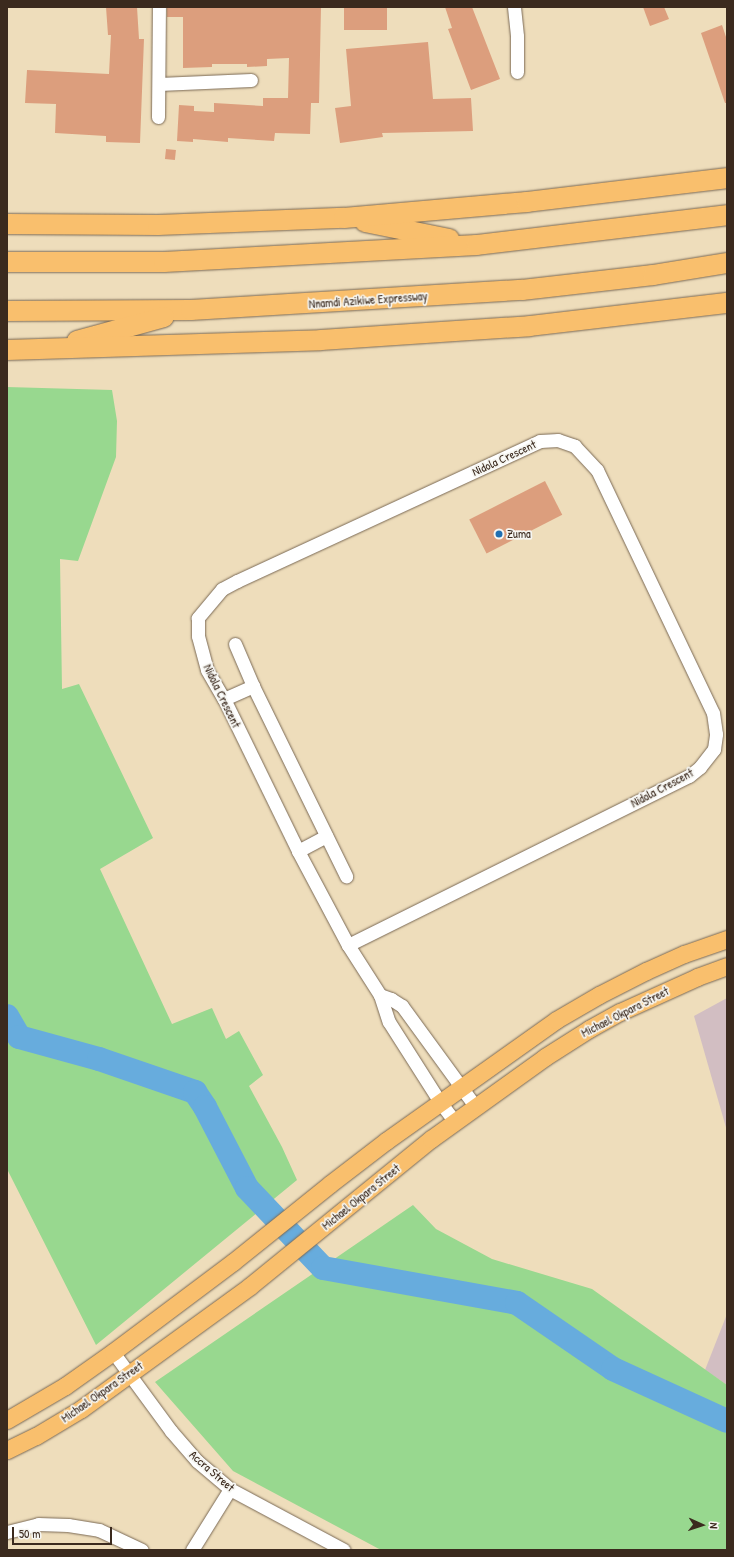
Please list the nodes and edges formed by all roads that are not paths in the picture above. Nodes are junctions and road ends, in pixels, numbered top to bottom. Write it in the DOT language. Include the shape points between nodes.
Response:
graph roads {
  1 [pos="160,7"];
  2 [pos="514,7"];
  3 [pos="517,72"];
  4 [pos="251,80"];
  5 [pos="159,84"];
  6 [pos="158,117"];
  7 [pos="727,178"];
  8 [pos="727,215"];
  9 [pos="344,218"];
  10 [pos="7,224"];
  11 [pos="477,245"];
  12 [pos="7,262"];
  13 [pos="727,263"];
  14 [pos="727,303"];
  15 [pos="191,310"];
  16 [pos="7,311"];
  17 [pos="7,350"];
  18 [pos="42,350"];
  19 [pos="235,644"];
  20 [pos="253,686"];
  21 [pos="224,699"];
  22 [pos="326,836"];
  23 [pos="298,851"];
  24 [pos="346,876"];
  25 [pos="727,939"];
  26 [pos="348,945"];
  27 [pos="727,966"];
  28 [pos="380,995"];
  29 [pos="461,1086"];
  30 [pos="440,1102"];
  31 [pos="475,1106"];
  32 [pos="456,1122"];
  33 [pos="113,1352"];
  34 [pos="130,1374"];
  35 [pos="7,1420"];
  36 [pos="7,1450"];
  37 [pos="230,1489"];
  38 [pos="7,1532"];
  39 [pos="142,1550"];
  40 [pos="192,1550"];
  41 [pos="344,1550"];
  1 -- 5 [label="street"];
  2 -- 3 [label="street"];
  4 -- 5 [label="street"];
  5 -- 6 [label="street"];
  7 -- 9 [label="highway" via="527,202"];
  8 -- 11 [label="highway"];
  9 -- 10 [label="highway" via="158,225"];
  9 -- 11 [label="highway"];
  11 -- 12 [label="highway" via="164,262"];
  13 -- 15 [label="highway, Nnamdi Azikiwe Expressway" via="653,275 522,290"];
  14 -- 18 [label="highway" via="522,327 321,340"];
  15 -- 16 [label="highway, Nnamdi Azikiwe Expressway"];
  15 -- 18 [label="highway"];
  17 -- 18 [label="highway"];
  19 -- 20 [label="street"];
  20 -- 21 [label="street"];
  20 -- 22 [label="street"];
  21 -- 23 [label="street, Nidola Crescent"];
  21 -- 26 [label="street, Nidola Crescent" via="207,670 198,636 198,618 222,589 540,441 558,440 575,446 597,470 713,713 716,734 714,749 689,776"];
  22 -- 23 [label="street"];
  22 -- 24 [label="street"];
  23 -- 26 [label="street, Nidola Crescent"];
  25 -- 29 [label="main road, Michael Okpara Street" via="678,957 599,995 556,1020"];
  26 -- 28 [label="street, Nidola Crescent"];
  27 -- 31 [label="main road, Michael Okpara Street" via="697,977 595,1025"];
  28 -- 29 [label="street" via="402,1006"];
  28 -- 30 [label="street, Nidola Crescent" via="389,1022"];
  29 -- 30 [label="main road, Michael Okpara Street"];
  29 -- 31 [label="street"];
  30 -- 32 [label="street, Nidola Crescent"];
  30 -- 33 [label="main road, Michael Okpara Street"];
  31 -- 32 [label="main road, Michael Okpara Street"];
  32 -- 34 [label="main road, Michael Okpara Street" via="431,1139 250,1286"];
  33 -- 34 [label="street, Accra Street"];
  33 -- 35 [label="main road, Michael Okpara Street" via="66,1386"];
  34 -- 36 [label="main road, Michael Okpara Street" via="81,1409"];
  34 -- 37 [label="street, Accra Street" via="171,1431 197,1461"];
  37 -- 40 [label="street"];
  37 -- 41 [label="street, Accra Street"];
  38 -- 39 [label="street" via="38,1524 68,1524 99,1530"];
}
